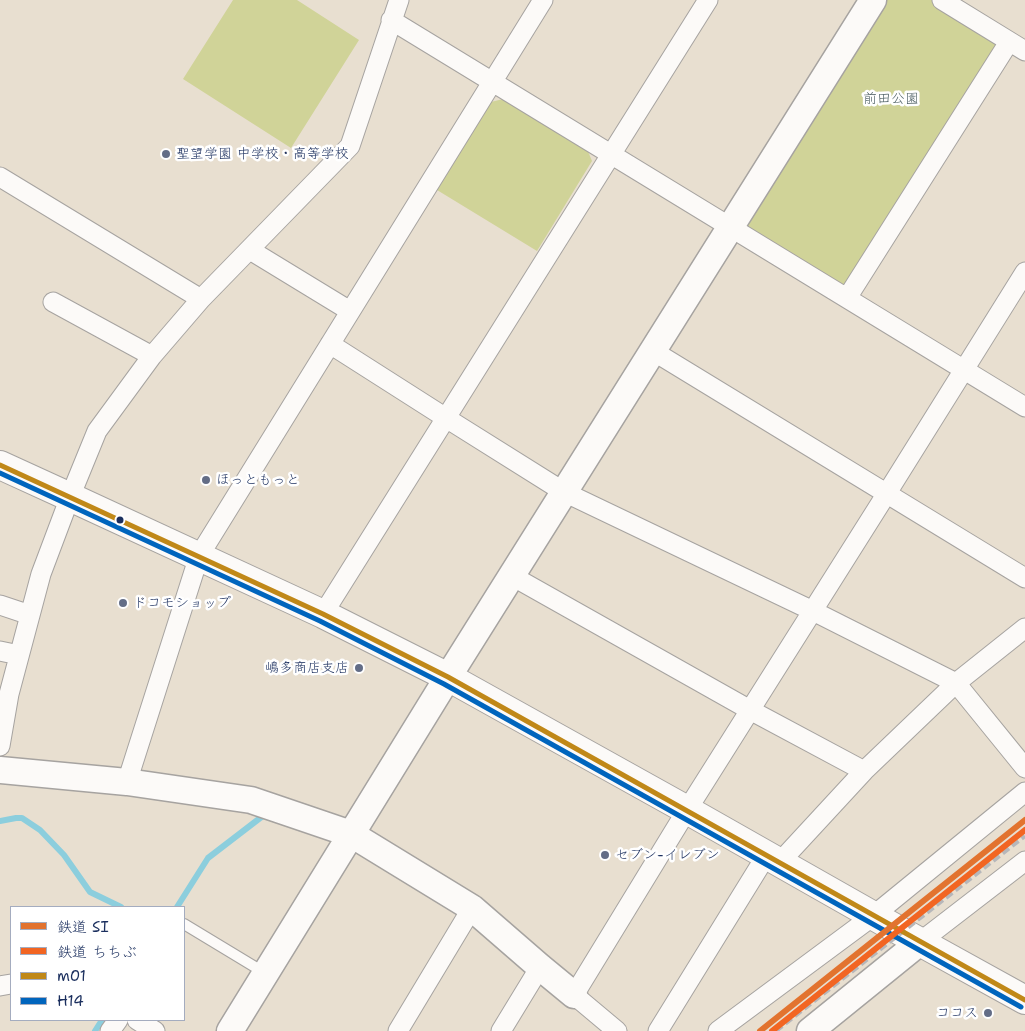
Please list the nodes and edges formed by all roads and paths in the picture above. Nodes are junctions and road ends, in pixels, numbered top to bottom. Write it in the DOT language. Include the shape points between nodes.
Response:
graph roads {
  1 [pos="399,0"];
  2 [pos="543,0"];
  3 [pos="708,0"];
  4 [pos="873,0"];
  5 [pos="942,0"];
  6 [pos="392,20"];
  7 [pos="1017,46"];
  8 [pos="492,82"];
  9 [pos="612,154"];
  10 [pos="0,177"];
  11 [pos="731,227"];
  12 [pos="250,250"];
  13 [pos="1025,272"];
  14 [pos="846,298"];
  15 [pos="201,299"];
  16 [pos="53,302"];
  17 [pos="350,311"];
  18 [pos="330,344"];
  19 [pos="653,351"];
  20 [pos="152,356"];
  21 [pos="964,370"];
  22 [pos="1025,407"];
  23 [pos="446,418"];
  24 [pos="0,466"];
  25 [pos="564,492"];
  26 [pos="887,493"];
  27 [pos="70,497"];
  28 [pos="199,556"];
  29 [pos="512,576"];
  30 [pos="1025,578"];
  31 [pos="0,605"];
  32 [pos="813,611"];
  33 [pos="323,614"];
  34 [pos="30,615"];
  35 [pos="1025,628"];
  36 [pos="0,651"];
  37 [pos="19,655"];
  38 [pos="448,677"];
  39 [pos="956,683"];
  40 [pos="750,710"];
  41 [pos="0,746"];
  42 [pos="1025,768"];
  43 [pos="0,770"];
  44 [pos="864,772"];
  45 [pos="127,782"];
  46 [pos="1025,792"];
  47 [pos="687,810"];
  48 [pos="351,834"];
  49 [pos="773,859"];
  50 [pos="1025,860"];
  51 [pos="472,908"];
  52 [pos="873,916"];
  53 [pos="185,925"];
  54 [pos="920,942"];
  55 [pos="540,967"];
  56 [pos="266,973"];
  57 [pos="574,995"];
  58 [pos="1025,1000"];
  59 [pos="139,1021"];
  60 [pos="155,1031"];
  61 [pos="230,1031"];
  62 [pos="398,1031"];
  63 [pos="501,1031"];
  64 [pos="617,1031"];
  65 [pos="658,1031"];
  66 [pos="718,1031"];
  67 [pos="810,1031"];
  1 -- 6 [label="street"];
  2 -- 8 [label="street"];
  3 -- 9 [label="street"];
  4 -- 11 [label="street"];
  5 -- 7 [label="street"];
  6 -- 8 [label="street"];
  6 -- 12 [label="street" via="350,146"];
  7 -- 14 [label="street"];
  8 -- 9 [label="street"];
  8 -- 17 [label="street"];
  9 -- 11 [label="street"];
  9 -- 23 [label="street"];
  10 -- 15 [label="street"];
  11 -- 14 [label="street"];
  11 -- 19 [label="street"];
  12 -- 15 [label="street"];
  12 -- 17 [label="street"];
  13 -- 21 [label="street"];
  14 -- 21 [label="street"];
  15 -- 20 [label="street"];
  16 -- 20 [label="street"];
  17 -- 18 [label="street"];
  18 -- 23 [label="street"];
  18 -- 28 [label="street"];
  19 -- 25 [label="street"];
  19 -- 26 [label="street"];
  20 -- 27 [label="street" via="98,431"];
  21 -- 22 [label="street"];
  21 -- 26 [label="street"];
  23 -- 25 [label="street"];
  23 -- 33 [label="street"];
  24 -- 27 [label="main road"];
  25 -- 29 [label="street"];
  25 -- 32 [label="street"];
  26 -- 30 [label="street"];
  26 -- 32 [label="street"];
  27 -- 28 [label="main road"];
  27 -- 34 [label="street" via="41,574"];
  28 -- 33 [label="main road"];
  28 -- 45 [label="street"];
  29 -- 38 [label="street"];
  29 -- 40 [label="street"];
  31 -- 34 [label="street"];
  32 -- 39 [label="street"];
  32 -- 40 [label="street"];
  33 -- 38 [label="main road"];
  34 -- 37 [label="street"];
  35 -- 39 [label="street"];
  36 -- 37 [label="street"];
  37 -- 41 [label="street"];
  38 -- 47 [label="main road"];
  38 -- 48 [label="street"];
  39 -- 42 [label="street"];
  39 -- 44 [label="street"];
  40 -- 44 [label="street"];
  40 -- 47 [label="street"];
  43 -- 45 [label="street"];
  44 -- 49 [label="street"];
  45 -- 48 [label="street" via="251,800"];
  46 -- 52 [label="street"];
  47 -- 49 [label="main road"];
  47 -- 57 [label="street"];
  48 -- 51 [label="street"];
  48 -- 56 [label="street"];
  49 -- 52 [label="main road"];
  49 -- 65 [label="street"];
  50 -- 54 [label="street"];
  51 -- 55 [label="street"];
  51 -- 62 [label="street"];
  52 -- 54 [label="main road"];
  52 -- 66 [label="street"];
  53 -- 56 [label="lane"];
  54 -- 58 [label="main road"];
  54 -- 67 [label="street"];
  55 -- 57 [label="street"];
  55 -- 63 [label="street"];
  56 -- 61 [label="street"];
  57 -- 64 [label="street"];
  59 -- 60 [label="street"];
}
